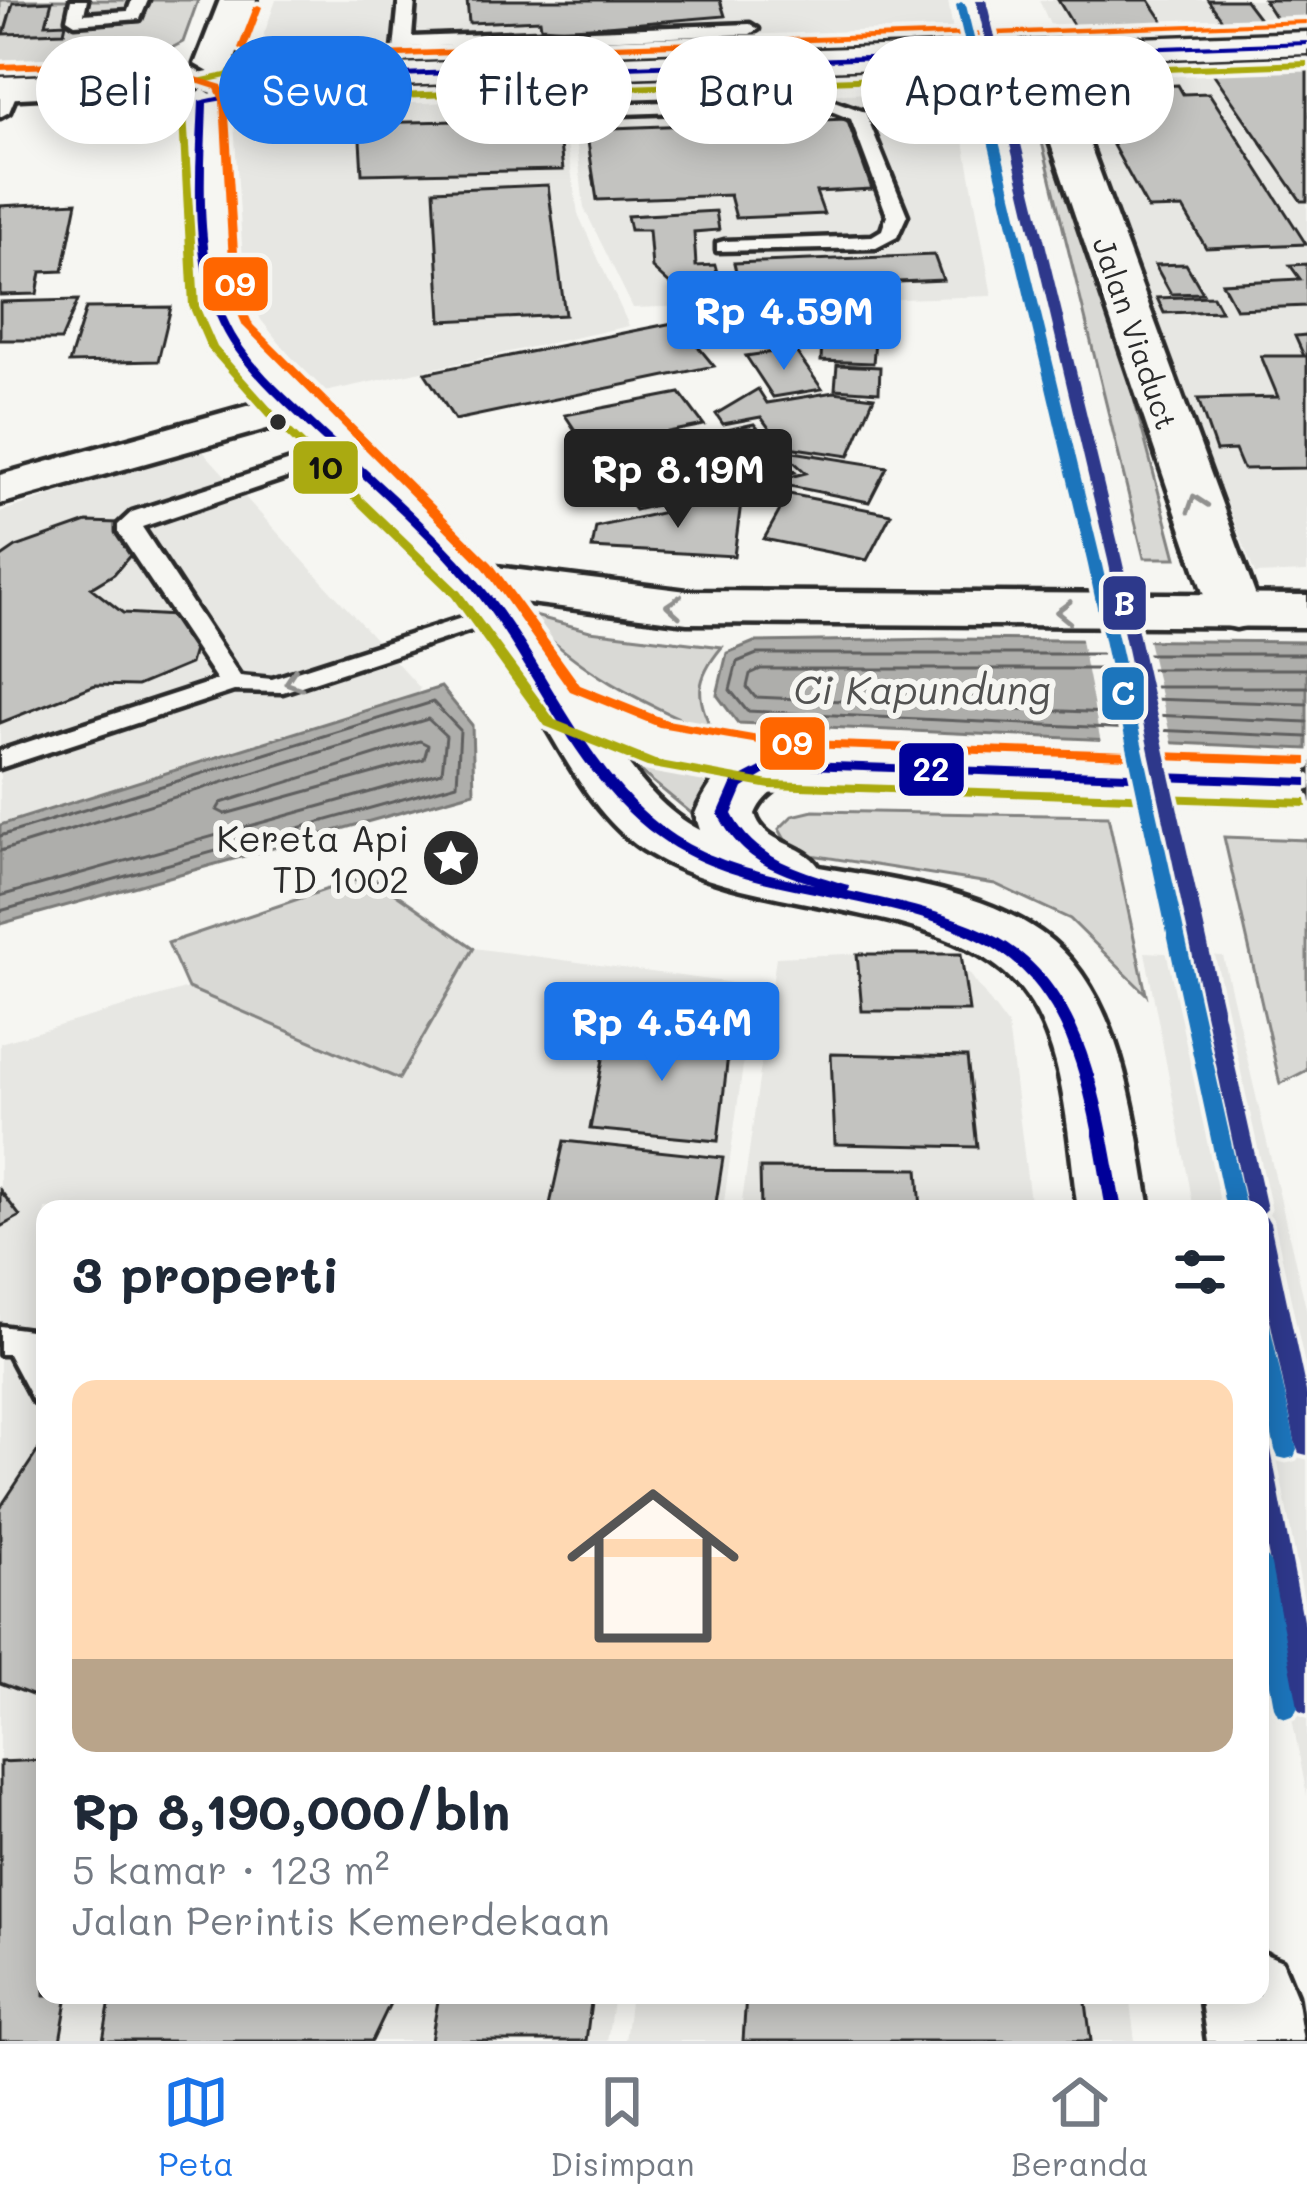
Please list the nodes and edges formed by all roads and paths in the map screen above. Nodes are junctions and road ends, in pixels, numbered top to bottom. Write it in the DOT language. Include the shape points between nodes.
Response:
graph roads {
  1 [pos="79,0"];
  2 [pos="140,0"];
  3 [pos="238,0"];
  4 [pos="406,0"];
  5 [pos="403,36"];
  6 [pos="656,42"];
  7 [pos="1307,43"];
  8 [pos="1174,48"];
  9 [pos="412,58"];
  10 [pos="195,80"];
  11 [pos="195,93"];
  12 [pos="36,94"];
  13 [pos="3,96"];
  14 [pos="837,107"];
  15 [pos="1070,144"];
  16 [pos="724,247"];
  17 [pos="293,407"];
  18 [pos="340,452"];
  19 [pos="0,490"];
  20 [pos="484,597"];
  21 [pos="1307,611"];
  22 [pos="1236,613"];
  23 [pos="232,683"];
  24 [pos="561,705"];
  25 [pos="0,760"];
  26 [pos="774,764"];
  27 [pos="1307,782"];
  28 [pos="870,898"];
  29 [pos="1112,1200"];
  30 [pos="0,1340"];
  31 [pos="36,1370"];
  32 [pos="1250,2004"];
  33 [pos="1256,2041"];
  1 -- 2 [label="lane" via="75,19 131,17"];
  3 -- 10 [label="main road"];
  4 -- 5 [label="lane"];
  6 -- 9 [label="lane"];
  7 -- 8 [label="main road"];
  11 -- 17 [label="main road" via="215,303 230,338"];
  12 -- 13 [label="main road"];
  14 -- 16 [label="lane" via="859,116 897,215 890,233 876,242"];
  22 -- 15 [label="street, Jalan Viaduct, one-way"];
  17 -- 18 [label="main road"];
  17 -- 19 [label="street"];
  18 -- 20 [label="main road"];
  18 -- 23 [label="lane" via="130,525"];
  22 -- 20 [label="main road, one-way" via="687,608"];
  20 -- 23 [label="lane, one-way" via="274,687"];
  20 -- 24 [label="main road"];
  21 -- 22 [label="main road"];
  23 -- 25 [label="lane"];
  24 -- 26 [label="main road" via="658,745"];
  24 -- 28 [label="main road" via="626,806 673,842 742,874"];
  26 -- 27 [label="main road"];
  26 -- 28 [label="main road" via="737,785 728,800 724,814 736,841"];
  28 -- 29 [label="main road" via="1006,940 1047,976 1074,1022"];
  30 -- 31 [label="lane" via="18,1340"];
  32 -- 33 [label="main road"];
}
